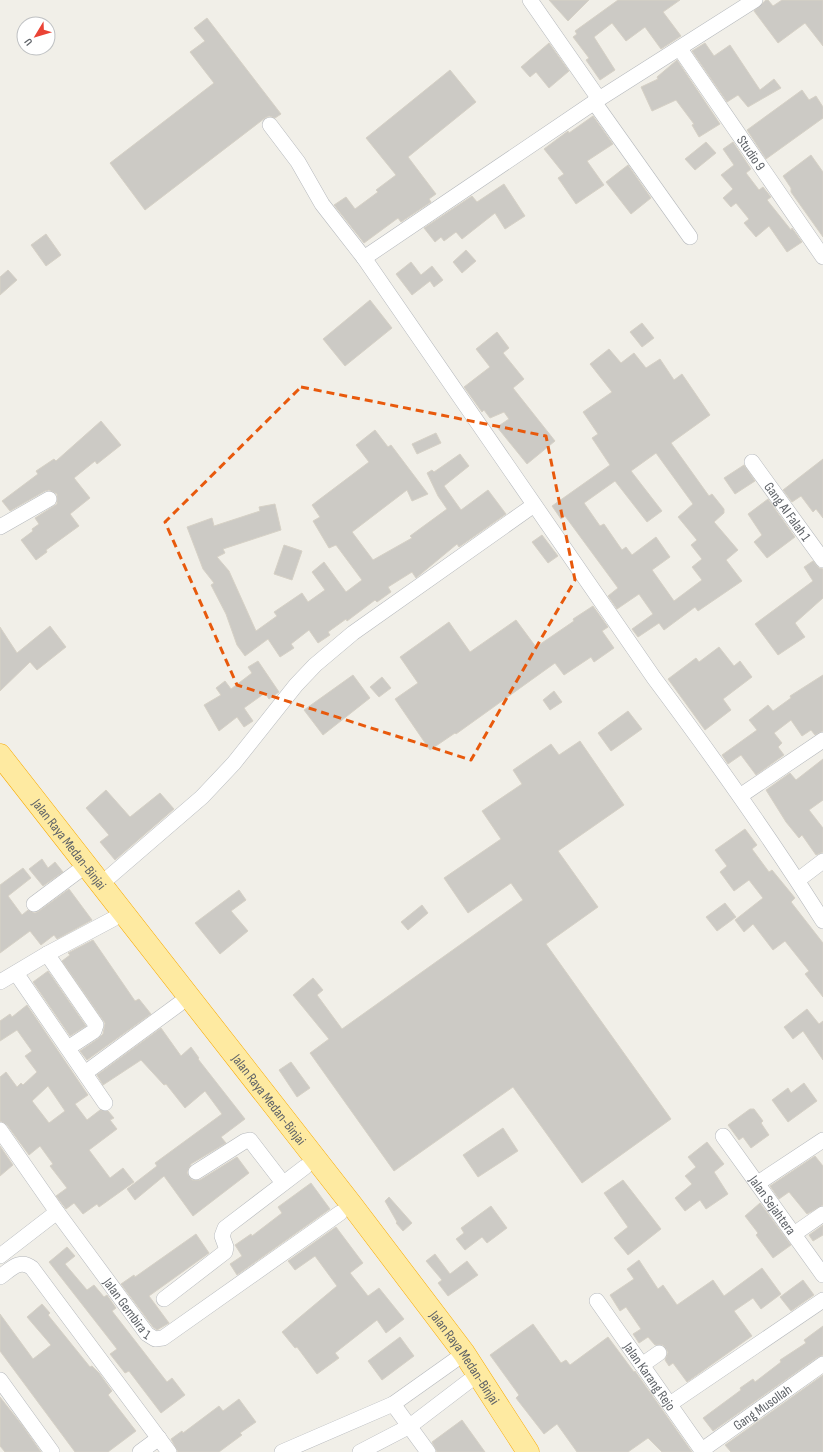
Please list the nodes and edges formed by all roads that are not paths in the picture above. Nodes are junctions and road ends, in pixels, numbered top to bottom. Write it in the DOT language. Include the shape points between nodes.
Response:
graph roads {
  1 [pos="530,0"];
  2 [pos="755,0"];
  3 [pos="680,49"];
  4 [pos="597,100"];
  5 [pos="270,125"];
  6 [pos="690,237"];
  7 [pos="823,256"];
  8 [pos="364,258"];
  9 [pos="752,462"];
  10 [pos="49,499"];
  11 [pos="534,505"];
  12 [pos="0,527"];
  13 [pos="823,560"];
  14 [pos="823,740"];
  15 [pos="0,755"];
  16 [pos="0,773"];
  17 [pos="740,796"];
  18 [pos="823,862"];
  19 [pos="77,872"];
  20 [pos="798,880"];
  21 [pos="101,884"];
  22 [pos="34,904"];
  23 [pos="113,919"];
  24 [pos="823,921"];
  25 [pos="47,954"];
  26 [pos="16,973"];
  27 [pos="0,982"];
  28 [pos="179,1004"];
  29 [pos="68,1048"];
  30 [pos="85,1073"];
  31 [pos="105,1103"];
  32 [pos="0,1130"];
  33 [pos="723,1136"];
  34 [pos="823,1140"];
  35 [pos="305,1167"];
  36 [pos="196,1172"];
  37 [pos="283,1183"];
  38 [pos="758,1183"];
  39 [pos="57,1212"];
  40 [pos="340,1213"];
  41 [pos="823,1214"];
  42 [pos="794,1234"];
  43 [pos="0,1256"];
  44 [pos="821,1268"];
  45 [pos="0,1277"];
  46 [pos="164,1299"];
  47 [pos="823,1300"];
  48 [pos="597,1301"];
  49 [pos="659,1353"];
  50 [pos="455,1360"];
  51 [pos="823,1364"];
  52 [pos="642,1365"];
  53 [pos="0,1380"];
  54 [pos="469,1381"];
  55 [pos="393,1404"];
  56 [pos="670,1404"];
  57 [pos="410,1426"];
  58 [pos="159,1438"];
  59 [pos="703,1451"];
  60 [pos="52,1452"];
  61 [pos="140,1452"];
  62 [pos="169,1452"];
  63 [pos="282,1452"];
  64 [pos="360,1452"];
  65 [pos="428,1452"];
  66 [pos="515,1452"];
  67 [pos="528,1452"];
  1 -- 4 [label="street"];
  2 -- 3 [label="street"];
  3 -- 4 [label="street"];
  3 -- 7 [label="street, Studio 9"];
  4 -- 6 [label="street"];
  4 -- 8 [label="street"];
  5 -- 8 [label="street" via="298,162 322,204"];
  8 -- 11 [label="street"];
  9 -- 13 [label="street, Gang Al Falah 1"];
  10 -- 12 [label="street"];
  11 -- 17 [label="street" via="654,678"];
  11 -- 21 [label="street" via="365,625 315,665 234,763 202,797"];
  14 -- 17 [label="street"];
  15 -- 21 [label="highway, Jalan Raya Medan-Binjai"];
  16 -- 19 [label="highway, Jalan Raya Medan-Binjai"];
  17 -- 20 [label="street"];
  18 -- 20 [label="street"];
  19 -- 22 [label="street"];
  19 -- 23 [label="highway, Jalan Raya Medan-Binjai"];
  20 -- 24 [label="street"];
  21 -- 67 [label="highway, Jalan Raya Medan-Binjai" via="298,1134 464,1354"];
  23 -- 25 [label="street"];
  23 -- 28 [label="highway, Jalan Raya Medan-Binjai"];
  25 -- 26 [label="street"];
  25 -- 29 [label="street" via="96,1025 94,1031"];
  26 -- 27 [label="street"];
  26 -- 29 [label="street"];
  28 -- 30 [label="street"];
  28 -- 35 [label="highway, Jalan Raya Medan-Binjai"];
  29 -- 30 [label="street"];
  30 -- 31 [label="street"];
  32 -- 39 [label="street, Jalan Gembira 1"];
  33 -- 38 [label="street, Jalan Sejahtera"];
  34 -- 38 [label="street"];
  35 -- 37 [label="street"];
  35 -- 40 [label="highway, Jalan Raya Medan-Binjai"];
  36 -- 37 [label="street" via="250,1140"];
  37 -- 46 [label="street" via="225,1228 222,1236 225,1252"];
  38 -- 42 [label="street, Jalan Sejahtera"];
  39 -- 40 [label="street, Jalan Gembira 1" via="147,1334 159,1339"];
  39 -- 43 [label="street"];
  40 -- 50 [label="highway, Jalan Raya Medan-Binjai"];
  41 -- 42 [label="street"];
  42 -- 44 [label="street, Jalan Sejahtera"];
  45 -- 58 [label="street" via="19,1264 27,1264 32,1268"];
  47 -- 56 [label="street"];
  48 -- 52 [label="street, Jalan Karang Rejo"];
  49 -- 52 [label="street"];
  50 -- 54 [label="highway, Jalan Raya Medan-Binjai"];
  50 -- 55 [label="street"];
  51 -- 59 [label="street, Gang Musollah"];
  52 -- 56 [label="street, Jalan Karang Rejo"];
  53 -- 60 [label="street"];
  54 -- 57 [label="street"];
  54 -- 66 [label="highway, Jalan Raya Medan-Binjai"];
  55 -- 57 [label="street"];
  55 -- 63 [label="street"];
  56 -- 59 [label="street, Jalan Karang Rejo"];
  57 -- 64 [label="street"];
  57 -- 65 [label="street"];
  58 -- 61 [label="street"];
  58 -- 62 [label="street"];
}
